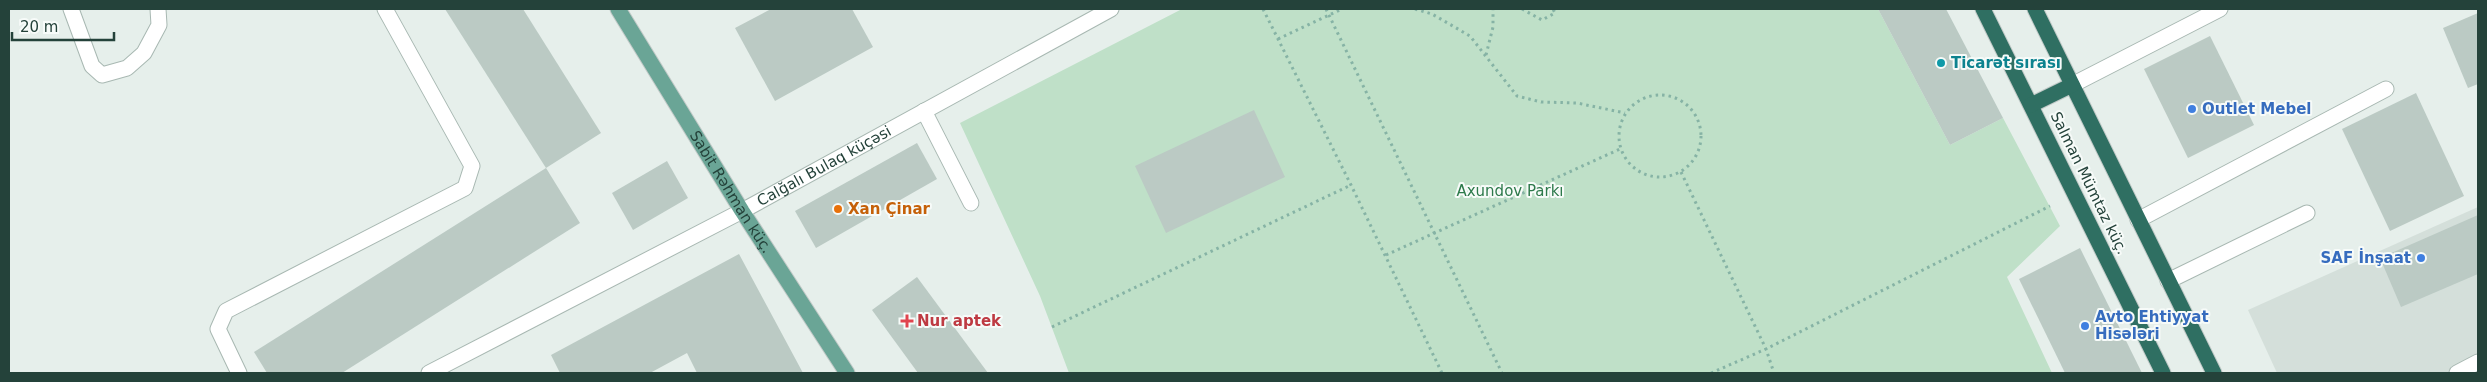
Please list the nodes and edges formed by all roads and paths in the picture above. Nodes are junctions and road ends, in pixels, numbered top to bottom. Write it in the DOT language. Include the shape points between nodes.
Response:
graph roads {
  1 [pos="71,9"];
  2 [pos="158,9"];
  3 [pos="385,9"];
  4 [pos="618,9"];
  5 [pos="1111,9"];
  6 [pos="1263,9"];
  7 [pos="1326,9"];
  8 [pos="1342,9"];
  9 [pos="1415,9"];
  10 [pos="1493,9"];
  11 [pos="1522,9"];
  12 [pos="1553,9"];
  13 [pos="1983,9"];
  14 [pos="2035,9"];
  15 [pos="2220,9"];
  16 [pos="1329,14"];
  17 [pos="1278,39"];
  18 [pos="1486,56"];
  19 [pos="2072,85"];
  20 [pos="2386,89"];
  21 [pos="2031,105"];
  22 [pos="924,112"];
  23 [pos="1625,113"];
  24 [pos="1620,149"];
  25 [pos="1681,172"];
  26 [pos="1351,184"];
  27 [pos="971,203"];
  28 [pos="2050,206"];
  29 [pos="742,211"];
  30 [pos="2308,213"];
  31 [pos="2138,220"];
  32 [pos="1435,234"];
  33 [pos="1386,255"];
  34 [pos="2168,281"];
  35 [pos="1052,327"];
  36 [pos="1766,348"];
  37 [pos="2478,362"];
  38 [pos="239,373"];
  39 [pos="429,373"];
  40 [pos="847,373"];
  41 [pos="1442,373"];
  42 [pos="1502,373"];
  43 [pos="1711,373"];
  44 [pos="1774,373"];
  45 [pos="2163,373"];
  46 [pos="2214,373"];
  47 [pos="2457,373"];
  1 -- 2 [label="street" via="92,66 102,75 128,68 144,53 159,25"];
  3 -- 38 [label="street" via="472,166 465,188 226,311 218,329"];
  4 -- 29 [label="main road, Sabit Rəhman küç."];
  5 -- 22 [label="street, Calğalı Bulaq küçəsi"];
  6 -- 17 [label="path"];
  7 -- 16 [label="path"];
  8 -- 16 [label="path"];
  9 -- 18 [label="path" via="1432,14 1470,36"];
  10 -- 18 [label="path" via="1493,27"];
  11 -- 12 [label="path" via="1542,20 1555,13"];
  13 -- 21 [label="highway, Salman Mümtaz küç."];
  14 -- 19 [label="highway"];
  15 -- 19 [label="street"];
  16 -- 17 [label="path"];
  16 -- 32 [label="path"];
  17 -- 26 [label="path"];
  18 -- 23 [label="path" via="1517,96"];
  19 -- 21 [label="highway"];
  19 -- 31 [label="highway"];
  20 -- 31 [label="street"];
  21 -- 45 [label="highway, Salman Mümtaz küç."];
  22 -- 27 [label="street"];
  22 -- 29 [label="street, Calğalı Bulaq küçəsi"];
  23 -- 24 [label="path" via="1618,130"];
  23 -- 25 [label="path" via="1638,100 1656,95 1674,98 1690,108 1699,123 1701,142 1694,159"];
  24 -- 25 [label="path" via="1630,165 1645,175 1664,178"];
  24 -- 32 [label="path"];
  25 -- 36 [label="path"];
  26 -- 33 [label="path"];
  26 -- 35 [label="path"];
  28 -- 36 [label="path"];
  29 -- 39 [label="street, Calğalı Bulaq küçəsi"];
  29 -- 40 [label="main road, Sabit Rəhman küç."];
  30 -- 34 [label="street"];
  31 -- 34 [label="highway"];
  32 -- 33 [label="path"];
  32 -- 42 [label="path"];
  33 -- 41 [label="path"];
  34 -- 46 [label="highway"];
  36 -- 43 [label="path"];
  36 -- 44 [label="path"];
  37 -- 47 [label="street"];
}
